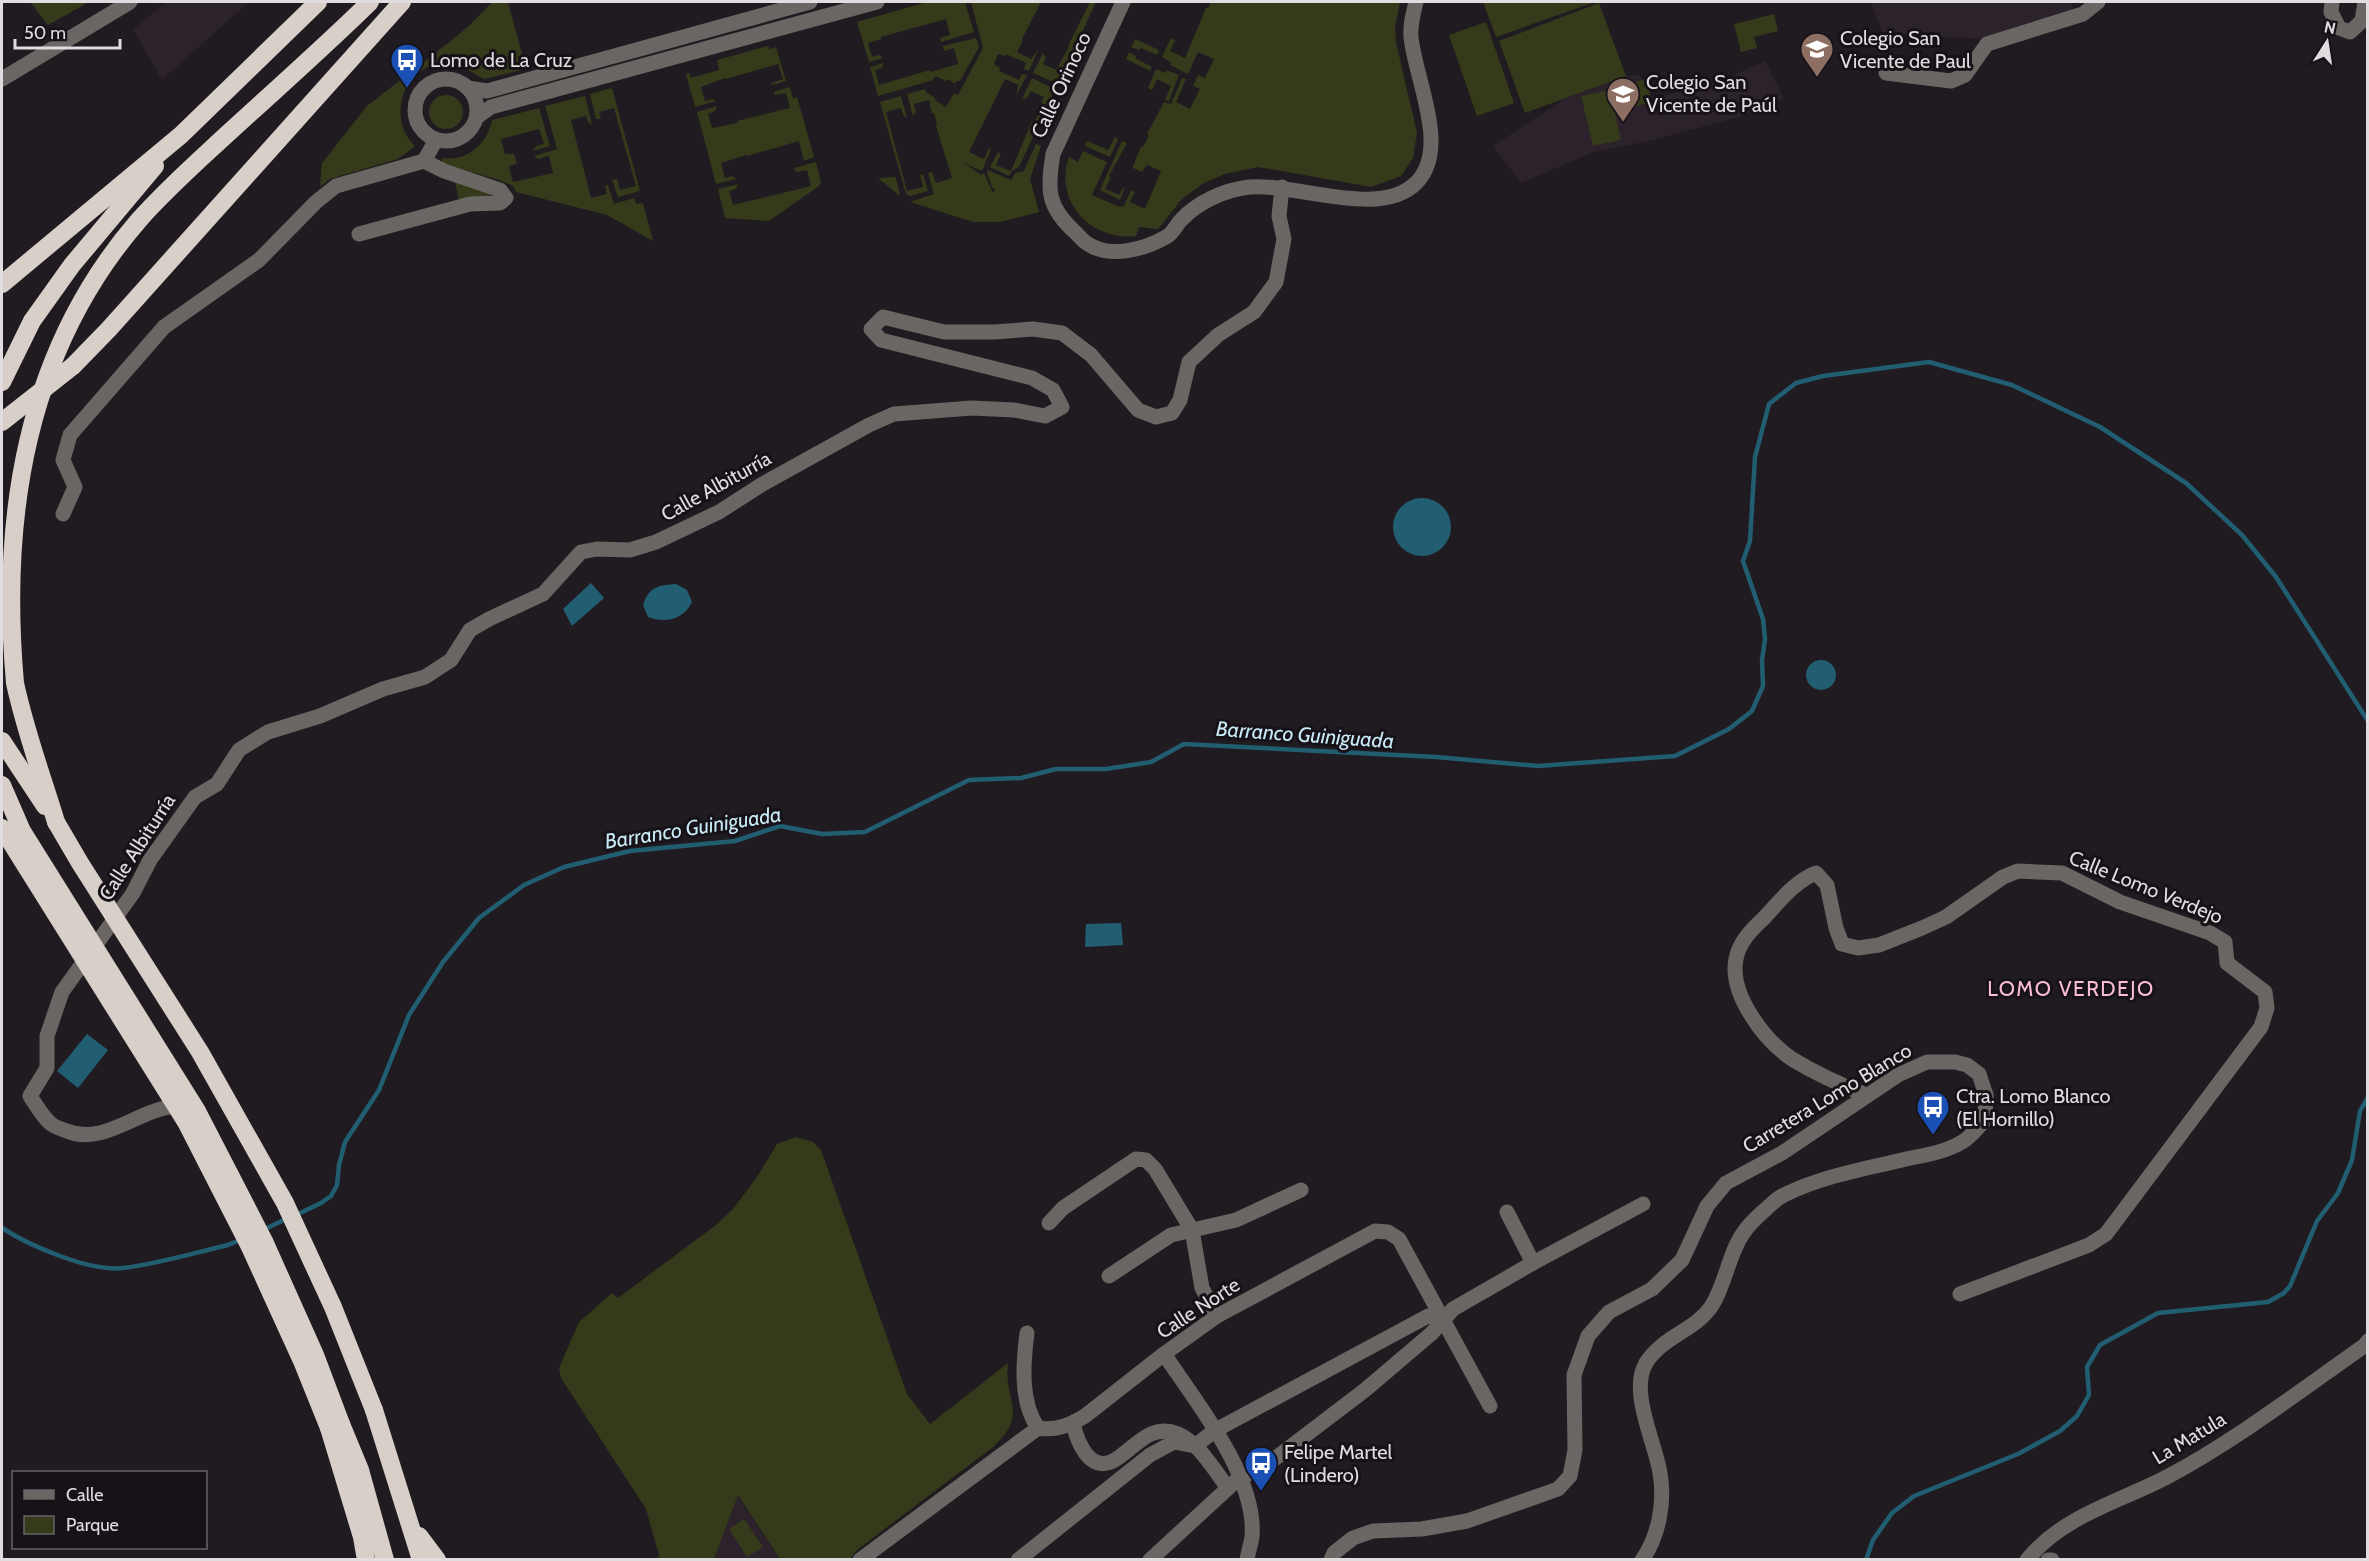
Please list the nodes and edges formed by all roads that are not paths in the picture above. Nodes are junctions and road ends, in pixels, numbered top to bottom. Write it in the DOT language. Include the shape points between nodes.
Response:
graph roads {
  1 [pos="318,2"];
  2 [pos="370,2"];
  3 [pos="402,2"];
  4 [pos="810,2"];
  5 [pos="877,2"];
  6 [pos="1123,2"];
  7 [pos="1416,2"];
  8 [pos="2098,2"];
  9 [pos="2332,2"];
  10 [pos="2365,2"];
  11 [pos="127,3"];
  12 [pos="1886,74"];
  13 [pos="2,79"];
  14 [pos="468,88"];
  15 [pos="477,117"];
  16 [pos="181,135"];
  17 [pos="436,140"];
  18 [pos="424,161"];
  19 [pos="1282,187"];
  20 [pos="359,234"];
  21 [pos="2,284"];
  22 [pos="2,382"];
  23 [pos="2,422"];
  24 [pos="63,514"];
  25 [pos="2,741"];
  26 [pos="2,785"];
  27 [pos="56,822"];
  28 [pos="2,828"];
  29 [pos="1866,1095"];
  30 [pos="209,1176"];
  31 [pos="1301,1190"];
  32 [pos="1643,1204"];
  33 [pos="1507,1212"];
  34 [pos="1049,1223"];
  35 [pos="1192,1230"];
  36 [pos="1533,1263"];
  37 [pos="1109,1276"];
  38 [pos="1960,1294"];
  39 [pos="1217,1316"];
  40 [pos="1443,1320"];
  41 [pos="1027,1333"];
  42 [pos="2367,1341"];
  43 [pos="1164,1354"];
  44 [pos="1490,1406"];
  45 [pos="1073,1423"];
  46 [pos="335,1426"];
  47 [pos="1038,1428"];
  48 [pos="1214,1431"];
  49 [pos="1195,1446"];
  50 [pos="1234,1483"];
  51 [pos="412,1527"];
  52 [pos="385,1556"];
  53 [pos="366,1560"];
  54 [pos="421,1560"];
  55 [pos="436,1560"];
  56 [pos="860,1560"];
  57 [pos="1018,1560"];
  58 [pos="1150,1560"];
  59 [pos="1247,1560"];
  60 [pos="1331,1560"];
  61 [pos="1642,1560"];
  62 [pos="2027,1560"];
  1 -- 16 [label="highway"];
  2 -- 27 [label="highway" via="139,220 79,300 52,351 15,464 2,572 15,683"];
  3 -- 23 [label="highway, bridge" via="109,329 73,366"];
  4 -- 14 [label="street" via="487,90"];
  5 -- 15 [label="street" via="491,107"];
  6 -- 19 [label="street, Calle Orinoco" via="1053,154 1051,201 1063,221 1089,245 1110,251 1132,250 1169,236 1194,208 1217,195 1248,187"];
  7 -- 19 [label="street, Calle Orinoco" via="1411,38 1431,135 1425,170 1400,194 1368,201"];
  8 -- 12 [label="street" via="2083,14 1987,44 1965,75 1951,81"];
  9 -- 10 [label="street" via="2331,12 2339,28 2350,32 2362,21"];
  11 -- 13 [label="street"];
  14 -- 15 [label="street" via="474,97"];
  14 -- 17 [label="street" via="460,82 440,79 422,89 414,108 415,118 419,128"];
  15 -- 17 [label="street" via="466,135 457,140"];
  16 -- 21 [label="highway"];
  16 -- 22 [label="highway" via="72,265 32,321"];
  17 -- 18 [label="street"];
  18 -- 20 [label="street" via="500,190 506,198 500,203 470,204"];
  18 -- 24 [label="street" via="336,186 259,260 164,327 70,435 63,460 75,487"];
  19 -- 30 [label="street, Calle Albiturría" via="1279,216 1284,239 1276,282 1254,312 1218,335 1189,362 1180,400 1172,413 1156,417 1138,410 1091,355 1062,333 1034,329 944,332 883,317 871,329 880,340 1032,378 1053,390 1062,408 1045,416 972,408 894,414 656,542 630,550 581,552 543,594 470,630 451,660 425,677 268,732 240,750 217,784 195,796 150,860 133,893 62,992 47,1036 47,1068 30,1096 51,1124 77,1135 108,1132 152,1112 186,1108 204,1149"];
  25 -- 27 [label="highway"];
  26 -- 46 [label="highway, bridge" via="22,831 197,1111 264,1241 315,1355"];
  27 -- 51 [label="highway, bridge" via="200,1052 285,1203 333,1307 374,1410"];
  28 -- 46 [label="highway, bridge" via="186,1122"];
  29 -- 38 [label="street, Calle Lomo Verdejo" via="1790,1058 1748,1010 1735,979 1736,957 1747,934 1802,879 1816,873 1827,885 1842,944 1858,948 1879,945 1938,921 2018,871 2062,873 2120,902 2210,933 2225,942 2227,963 2265,992 2267,1008 2260,1026 2106,1234 2089,1245"];
  29 -- 60 [label="street, Carretera Lomo Blanco" via="1782,1152 1726,1183 1707,1206 1682,1260 1652,1289 1609,1312 1588,1336 1574,1375 1575,1450 1570,1476 1558,1489 1467,1521 1353,1538"];
  29 -- 61 [label="street, Carretera Lomo Blanco" via="1928,1062 1955,1062 1979,1074 1986,1095 1985,1120 1965,1141 1948,1149 1848,1173 1781,1196 1743,1233 1710,1308 1695,1323 1660,1345 1642,1370 1640,1391 1661,1475 1660,1519 1652,1546"];
  31 -- 35 [label="street" via="1236,1220"];
  32 -- 36 [label="street"];
  33 -- 36 [label="street"];
  34 -- 35 [label="street" via="1063,1208 1136,1159 1146,1160 1155,1170"];
  35 -- 37 [label="street" via="1171,1235"];
  35 -- 39 [label="street" via="1202,1288"];
  36 -- 40 [label="street" via="1453,1309"];
  39 -- 40 [label="street, Calle Norte" via="1375,1232 1388,1232 1399,1239"];
  39 -- 43 [label="street, Calle Norte"];
  40 -- 44 [label="street"];
  40 -- 48 [label="street" via="1428,1316"];
  40 -- 50 [label="street" via="1365,1390 1264,1467"];
  41 -- 47 [label="street" via="1023,1368 1030,1417"];
  42 -- 62 [label="street, La Matula" via="2231,1439 2166,1477 2051,1534"];
  43 -- 45 [label="street, Calle Norte"];
  43 -- 48 [label="street"];
  45 -- 47 [label="street, Calle Norte" via="1050,1430"];
  45 -- 49 [label="street" via="1076,1438 1089,1458 1102,1464 1113,1461 1142,1438 1159,1432 1177,1434"];
  46 -- 52 [label="highway" via="360,1470"];
  46 -- 53 [label="highway"];
  47 -- 56 [label="street"];
  48 -- 49 [label="street"];
  48 -- 50 [label="street" via="1234,1461"];
  49 -- 50 [label="street"];
  49 -- 57 [label="street" via="1174,1442 1150,1455"];
  50 -- 58 [label="street"];
  50 -- 59 [label="street" via="1248,1503 1252,1536"];
  51 -- 54 [label="highway"];
  51 -- 55 [label="highway"];
}
